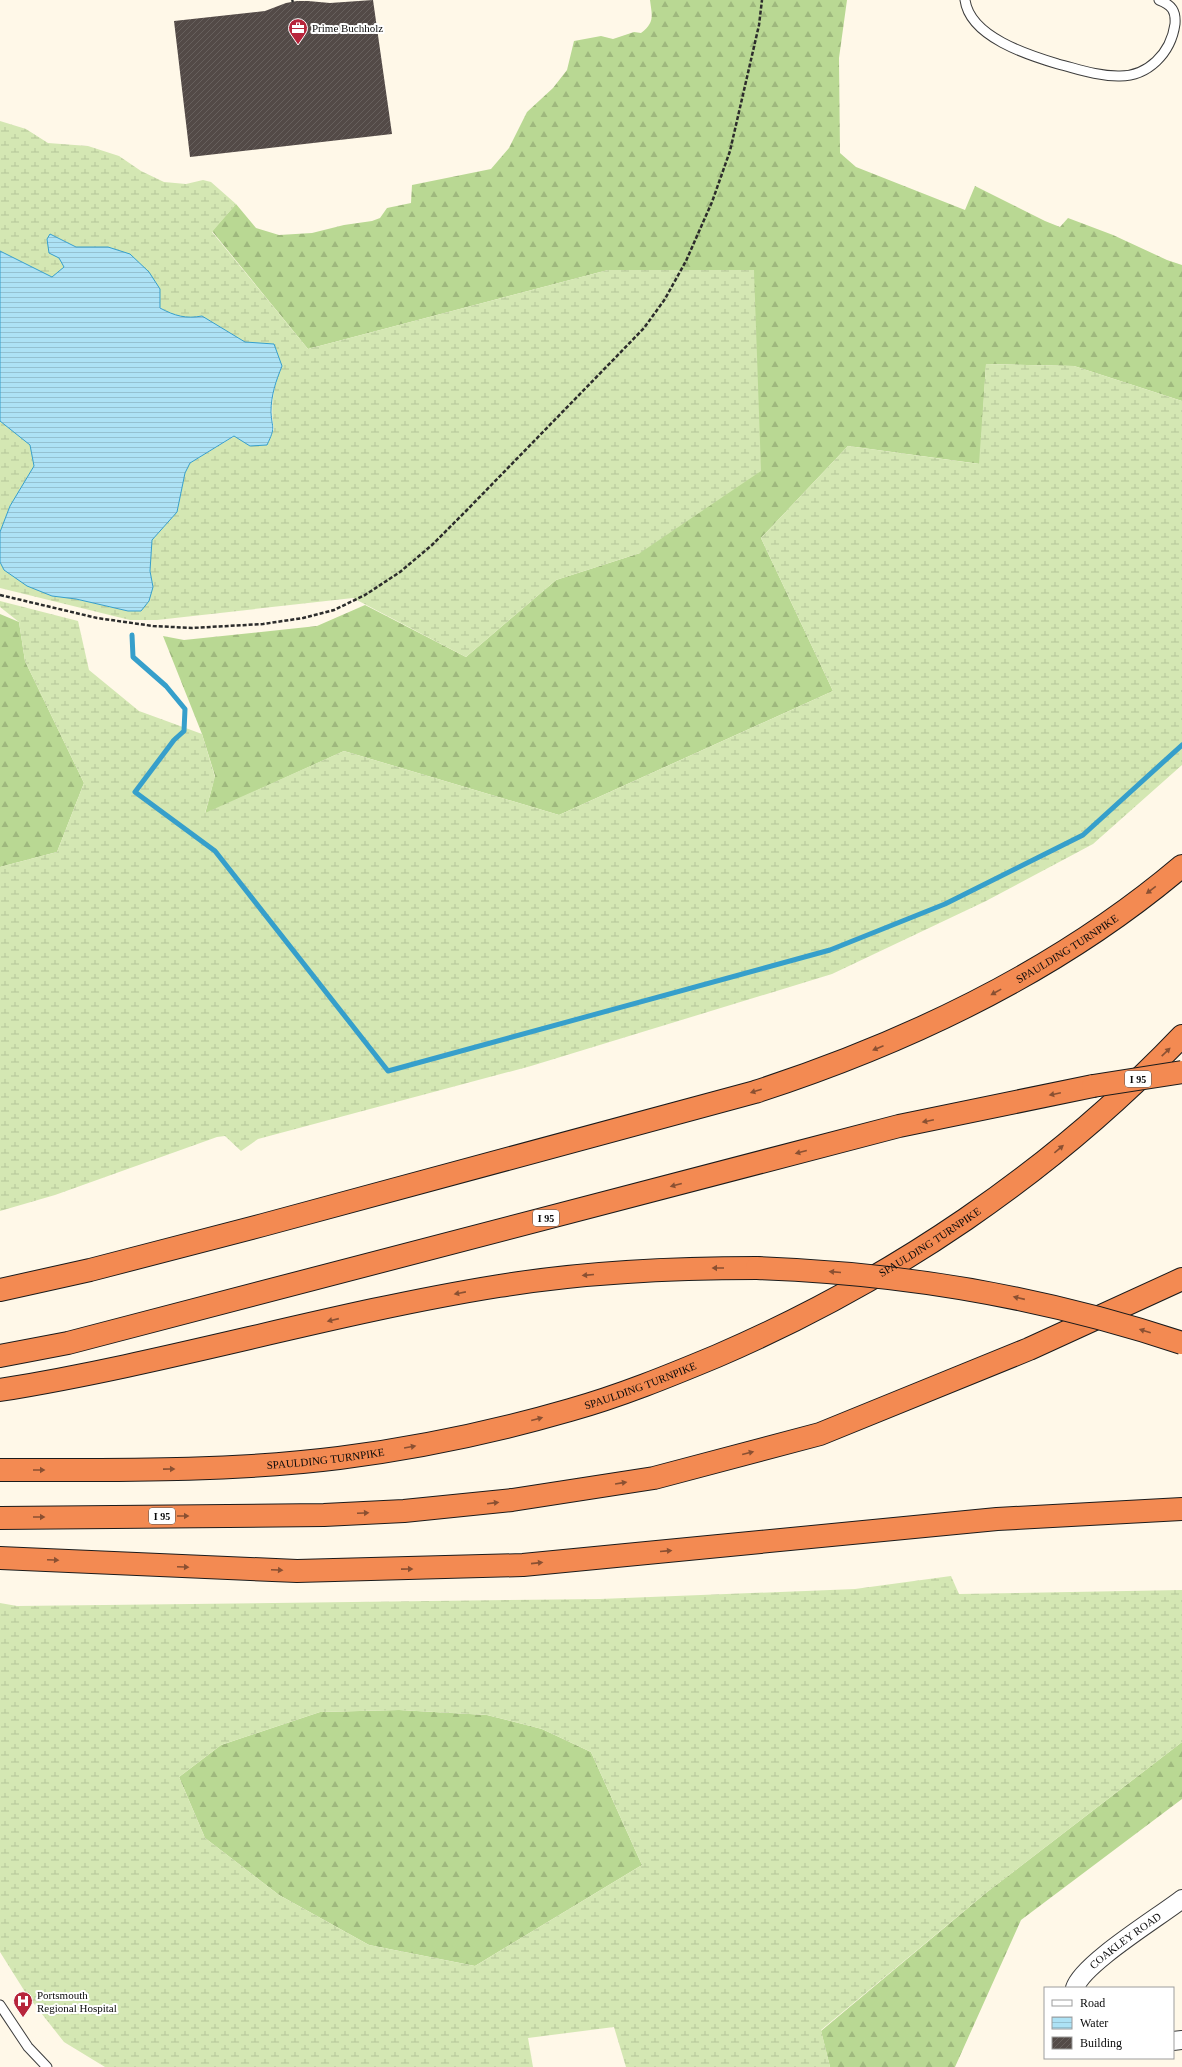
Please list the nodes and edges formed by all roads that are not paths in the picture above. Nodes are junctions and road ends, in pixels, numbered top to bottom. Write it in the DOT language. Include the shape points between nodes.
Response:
graph roads {
  1 [pos="965,0"];
  2 [pos="1159,0"];
  3 [pos="1182,866"];
  4 [pos="1182,1036"];
  5 [pos="1182,1072"];
  6 [pos="1182,1279"];
  7 [pos="0,1290"];
  8 [pos="1182,1343"];
  9 [pos="0,1356"];
  10 [pos="0,1390"];
  11 [pos="0,1470"];
  12 [pos="1182,1509"];
  13 [pos="0,1518"];
  14 [pos="0,1558"];
  15 [pos="1182,1899"];
  16 [pos="1076,1987"];
  17 [pos="1,2008"];
  18 [pos="47,2067"];
  1 -- 2 [label="lane" via="972,18 984,30 1008,46 1072,68 1120,76 1141,71 1157,62 1168,48 1174,32 1176,14 1170,4"];
  3 -- 7 [label="highway, SPAULDING TURNPIKE, one-way" via="1128,908 1028,974 976,1003 902,1038 810,1074 755,1092 321,1210 90,1270"];
  11 -- 4 [label="highway, SPAULDING TURNPIKE, one-way" via="219,1468 337,1458 397,1450 492,1430 571,1410 627,1392 792,1321 845,1294 947,1232 1044,1162 1085,1128"];
  5 -- 9 [label="highway, I 95, one-way, bridge" via="1093,1086 899,1126 68,1343"];
  13 -- 6 [label="highway, I 95, one-way" via="324,1515 404,1511 512,1500 654,1478 820,1434 1029,1349"];
  8 -- 10 [label="highway, one-way, bridge" via="1076,1312 1001,1294 874,1275 814,1270 686,1268 561,1277 499,1286 376,1310 174,1356"];
  14 -- 12 [label="highway, one-way" via="297,1571 523,1565 1004,1518"];
  15 -- 16 [label="street, COAKLEY ROAD" via="1099,1960"];
  17 -- 18 [label="lane" via="28,2048"];
}
